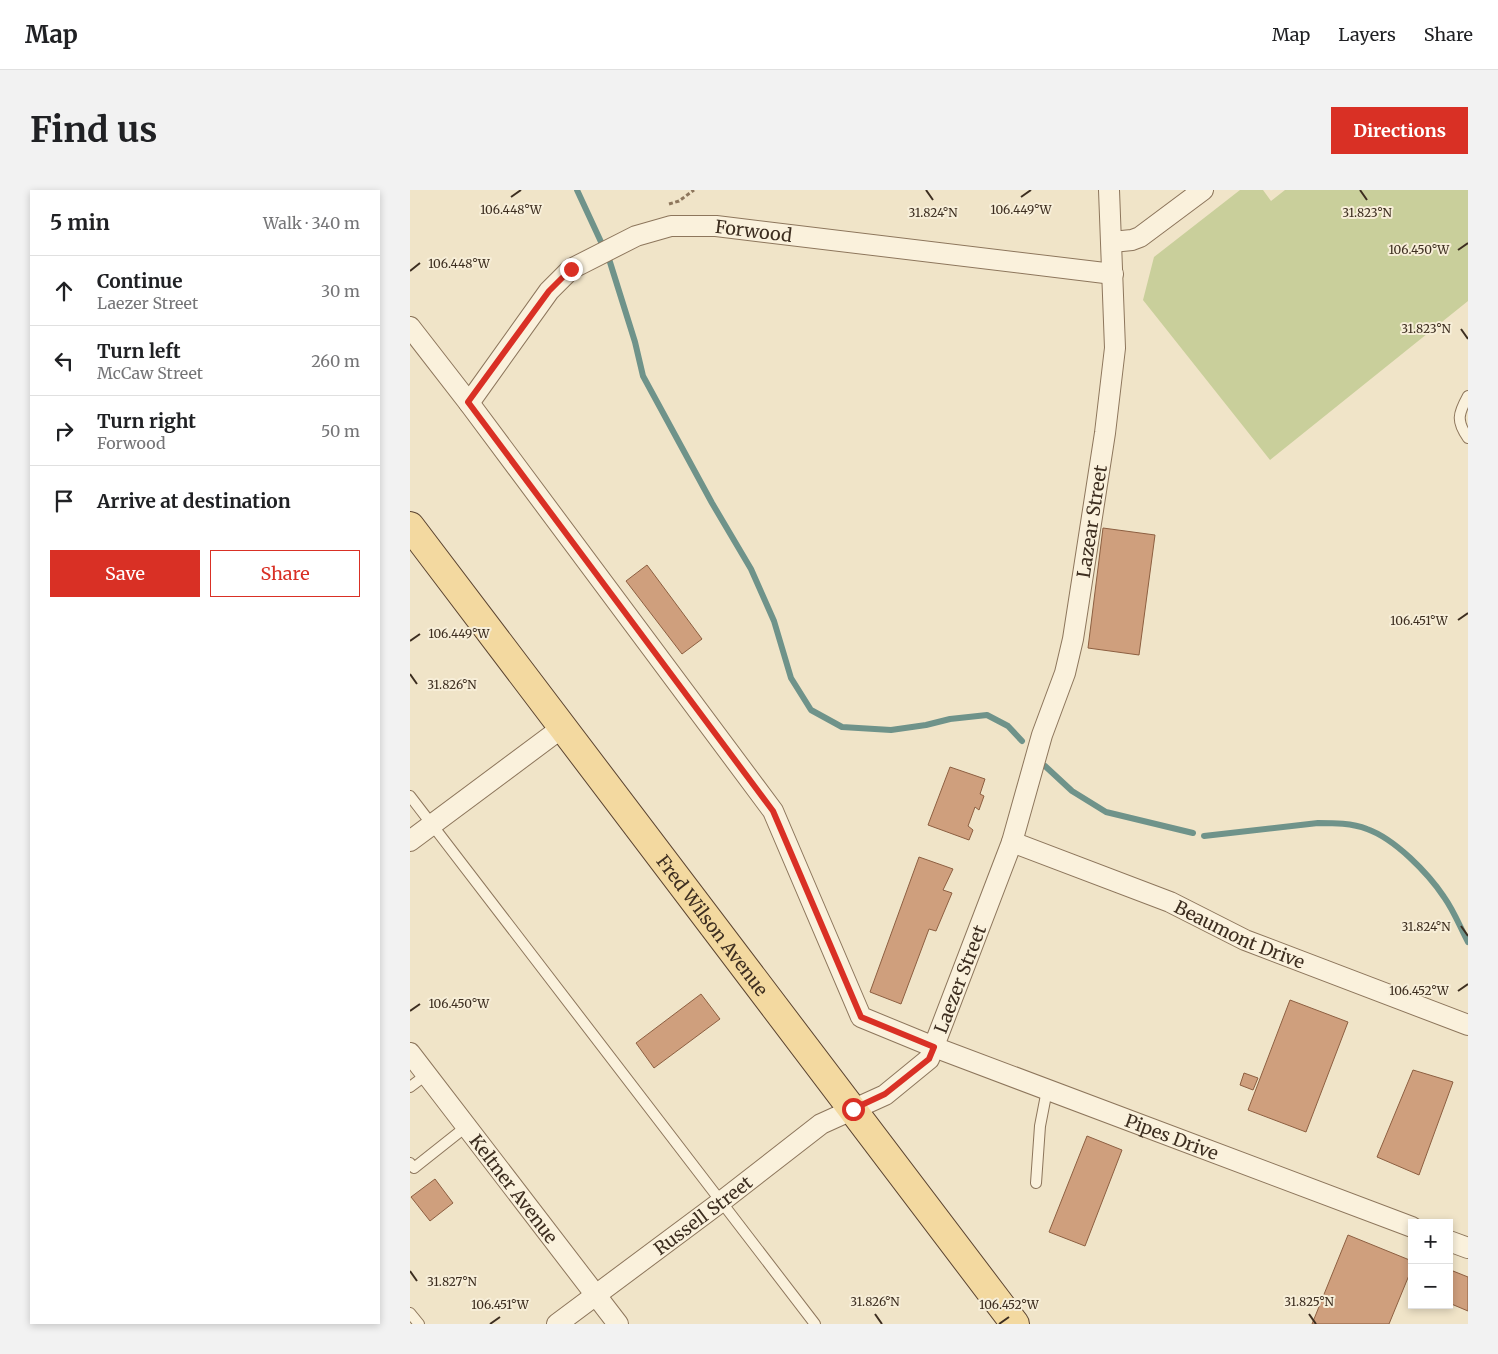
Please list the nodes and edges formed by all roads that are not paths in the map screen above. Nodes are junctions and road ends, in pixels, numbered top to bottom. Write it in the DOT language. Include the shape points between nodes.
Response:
graph roads {
  1 [pos="1109,190"];
  2 [pos="1203,190"];
  3 [pos="1112,242"];
  4 [pos="1113,274"];
  5 [pos="410,327"];
  6 [pos="1468,396"];
  7 [pos="468,402"];
  8 [pos="1468,438"];
  9 [pos="410,526"];
  10 [pos="563,728"];
  11 [pos="410,796"];
  12 [pos="431,825"];
  13 [pos="410,841"];
  14 [pos="1012,842"];
  15 [pos="1468,1025"];
  16 [pos="934,1047"];
  17 [pos="410,1053"];
  18 [pos="426,1075"];
  19 [pos="410,1087"];
  20 [pos="1047,1090"];
  21 [pos="853,1109"];
  22 [pos="467,1126"];
  23 [pos="410,1163"];
  24 [pos="1036,1182"];
  25 [pos="722,1200"];
  26 [pos="1408,1225"];
  27 [pos="1453,1242"];
  28 [pos="1468,1248"];
  29 [pos="595,1295"];
  30 [pos="410,1313"];
  31 [pos="419,1324"];
  32 [pos="556,1324"];
  33 [pos="618,1324"];
  34 [pos="815,1324"];
  35 [pos="1015,1324"];
  1 -- 3 [label="street, Lazear Street"];
  2 -- 3 [label="street" via="1140,237"];
  3 -- 4 [label="street, Lazear Street"];
  4 -- 7 [label="street, Forwood" via="716,226 671,226 636,236 571,269 549,291"];
  4 -- 14 [label="street, Lazear Street" via="1115,348 1073,639"];
  5 -- 7 [label="street, Pipes Drive"];
  6 -- 8 [label="lane" via="1460,411 1461,427"];
  7 -- 16 [label="street, Pipes Drive" via="773,811 861,1017"];
  9 -- 10 [label="main road, Fred Wilson Avenue"];
  10 -- 12 [label="street"];
  10 -- 21 [label="main road, Fred Wilson Avenue"];
  11 -- 12 [label="lane"];
  12 -- 13 [label="street"];
  12 -- 25 [label="lane"];
  14 -- 15 [label="street, Beaumont Drive" via="1170,902 1245,940"];
  14 -- 16 [label="street, Laezer Street"];
  16 -- 20 [label="street, Pipes Drive"];
  16 -- 21 [label="street, Laezer Street" via="929,1059 885,1094"];
  17 -- 18 [label="street, Keltner Avenue"];
  18 -- 19 [label="lane"];
  18 -- 22 [label="street, Keltner Avenue"];
  20 -- 24 [label="lane" via="1040,1126"];
  20 -- 26 [label="street, Pipes Drive"];
  21 -- 25 [label="street, Russell Street" via="821,1124"];
  21 -- 35 [label="main road, Fred Wilson Avenue"];
  22 -- 23 [label="lane" via="414,1168"];
  22 -- 29 [label="street, Keltner Avenue"];
  25 -- 29 [label="street, Russell Street"];
  25 -- 34 [label="lane"];
  27 -- 28 [label="street"];
  29 -- 32 [label="street, Russell Street"];
  29 -- 33 [label="street, Keltner Avenue"];
  30 -- 31 [label="lane"];
}
